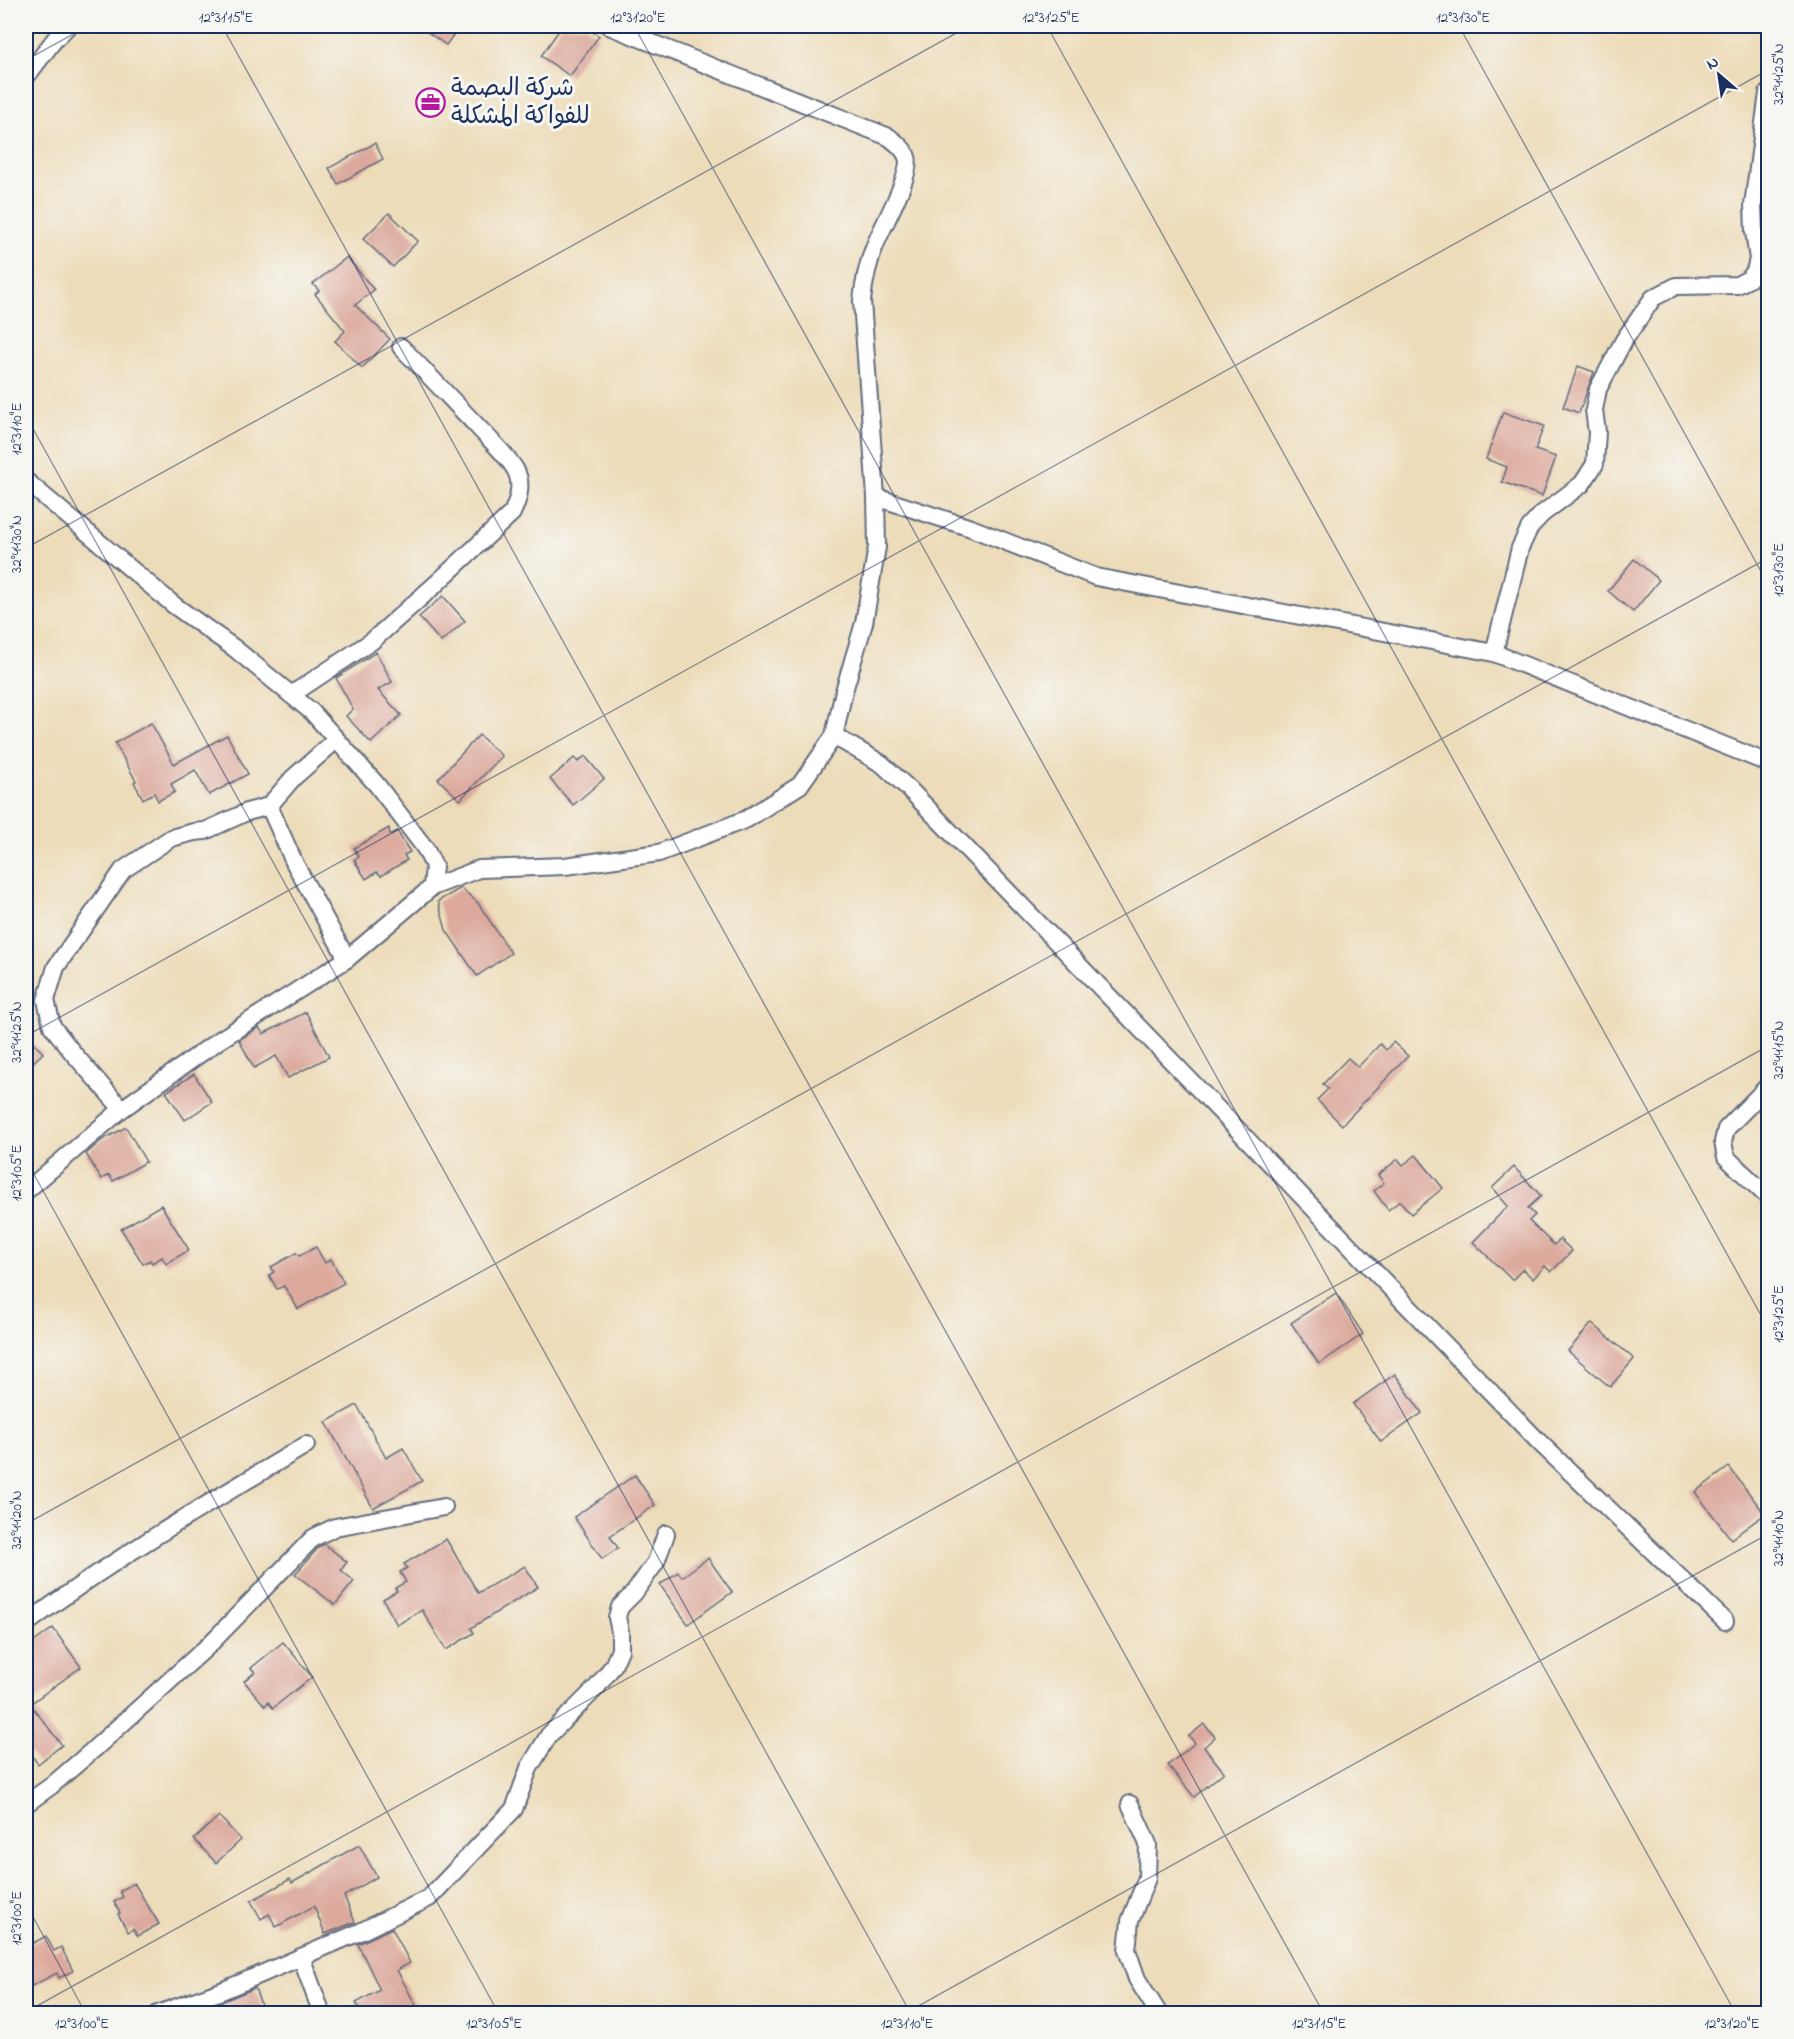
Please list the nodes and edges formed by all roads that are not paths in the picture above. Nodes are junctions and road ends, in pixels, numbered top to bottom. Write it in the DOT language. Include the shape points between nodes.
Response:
graph roads {
  1 [pos="68,26"];
  2 [pos="609,26"];
  3 [pos="26,77"];
  4 [pos="1768,93"];
  5 [pos="401,346"];
  6 [pos="29,489"];
  7 [pos="876,497"];
  8 [pos="1494,653"];
  9 [pos="291,696"];
  10 [pos="834,736"];
  11 [pos="336,740"];
  12 [pos="1768,763"];
  13 [pos="269,806"];
  14 [pos="432,887"];
  15 [pos="347,959"];
  16 [pos="1768,1086"];
  17 [pos="122,1109"];
  18 [pos="26,1191"];
  19 [pos="1768,1197"];
  20 [pos="306,1445"];
  21 [pos="444,1507"];
  22 [pos="666,1534"];
  23 [pos="1725,1621"];
  24 [pos="26,1624"];
  25 [pos="26,1804"];
  26 [pos="1130,1804"];
  27 [pos="301,1957"];
  28 [pos="158,2013"];
  29 [pos="322,2013"];
  30 [pos="1159,2013"];
  1 -- 3 [label="street"];
  2 -- 7 [label="street" via="889,137 908,158 907,172 875,244 862,302"];
  4 -- 8 [label="street" via="1753,205 1758,259 1755,271 1737,285 1676,286 1653,298 1624,340 1598,389 1594,410 1595,464 1582,484 1530,527 1520,548"];
  5 -- 9 [label="street" via="515,470 519,480 518,502 506,519 372,641"];
  6 -- 9 [label="street"];
  7 -- 8 [label="street" via="971,528 1096,577"];
  7 -- 10 [label="street" via="877,547 866,612"];
  8 -- 12 [label="street"];
  9 -- 11 [label="street" via="312,712"];
  10 -- 14 [label="street" via="800,786 747,819 714,832 658,853 565,866 478,869"];
  10 -- 23 [label="street" via="882,764 909,789 1538,1441"];
  11 -- 13 [label="street" via="293,778"];
  11 -- 14 [label="street" via="377,785 425,848 434,866"];
  13 -- 15 [label="street" via="294,864"];
  13 -- 17 [label="street" via="217,827 171,838 123,870 56,967 46,1000 52,1026"];
  14 -- 15 [label="street"];
  15 -- 17 [label="street" via="218,1041"];
  16 -- 19 [label="street" via="1726,1129 1723,1142 1726,1156"];
  17 -- 18 [label="street"];
  20 -- 24 [label="street" via="136,1548"];
  21 -- 25 [label="street" via="335,1527 313,1538 208,1646 93,1750"];
  22 -- 27 [label="street" via="656,1562 620,1607 620,1650 613,1665 597,1687 549,1735 529,1768 514,1809 429,1898"];
  26 -- 30 [label="street" via="1148,1844 1147,1878 1130,1922 1127,1950 1137,1979"];
  27 -- 28 [label="street"];
  27 -- 29 [label="street"];
}
